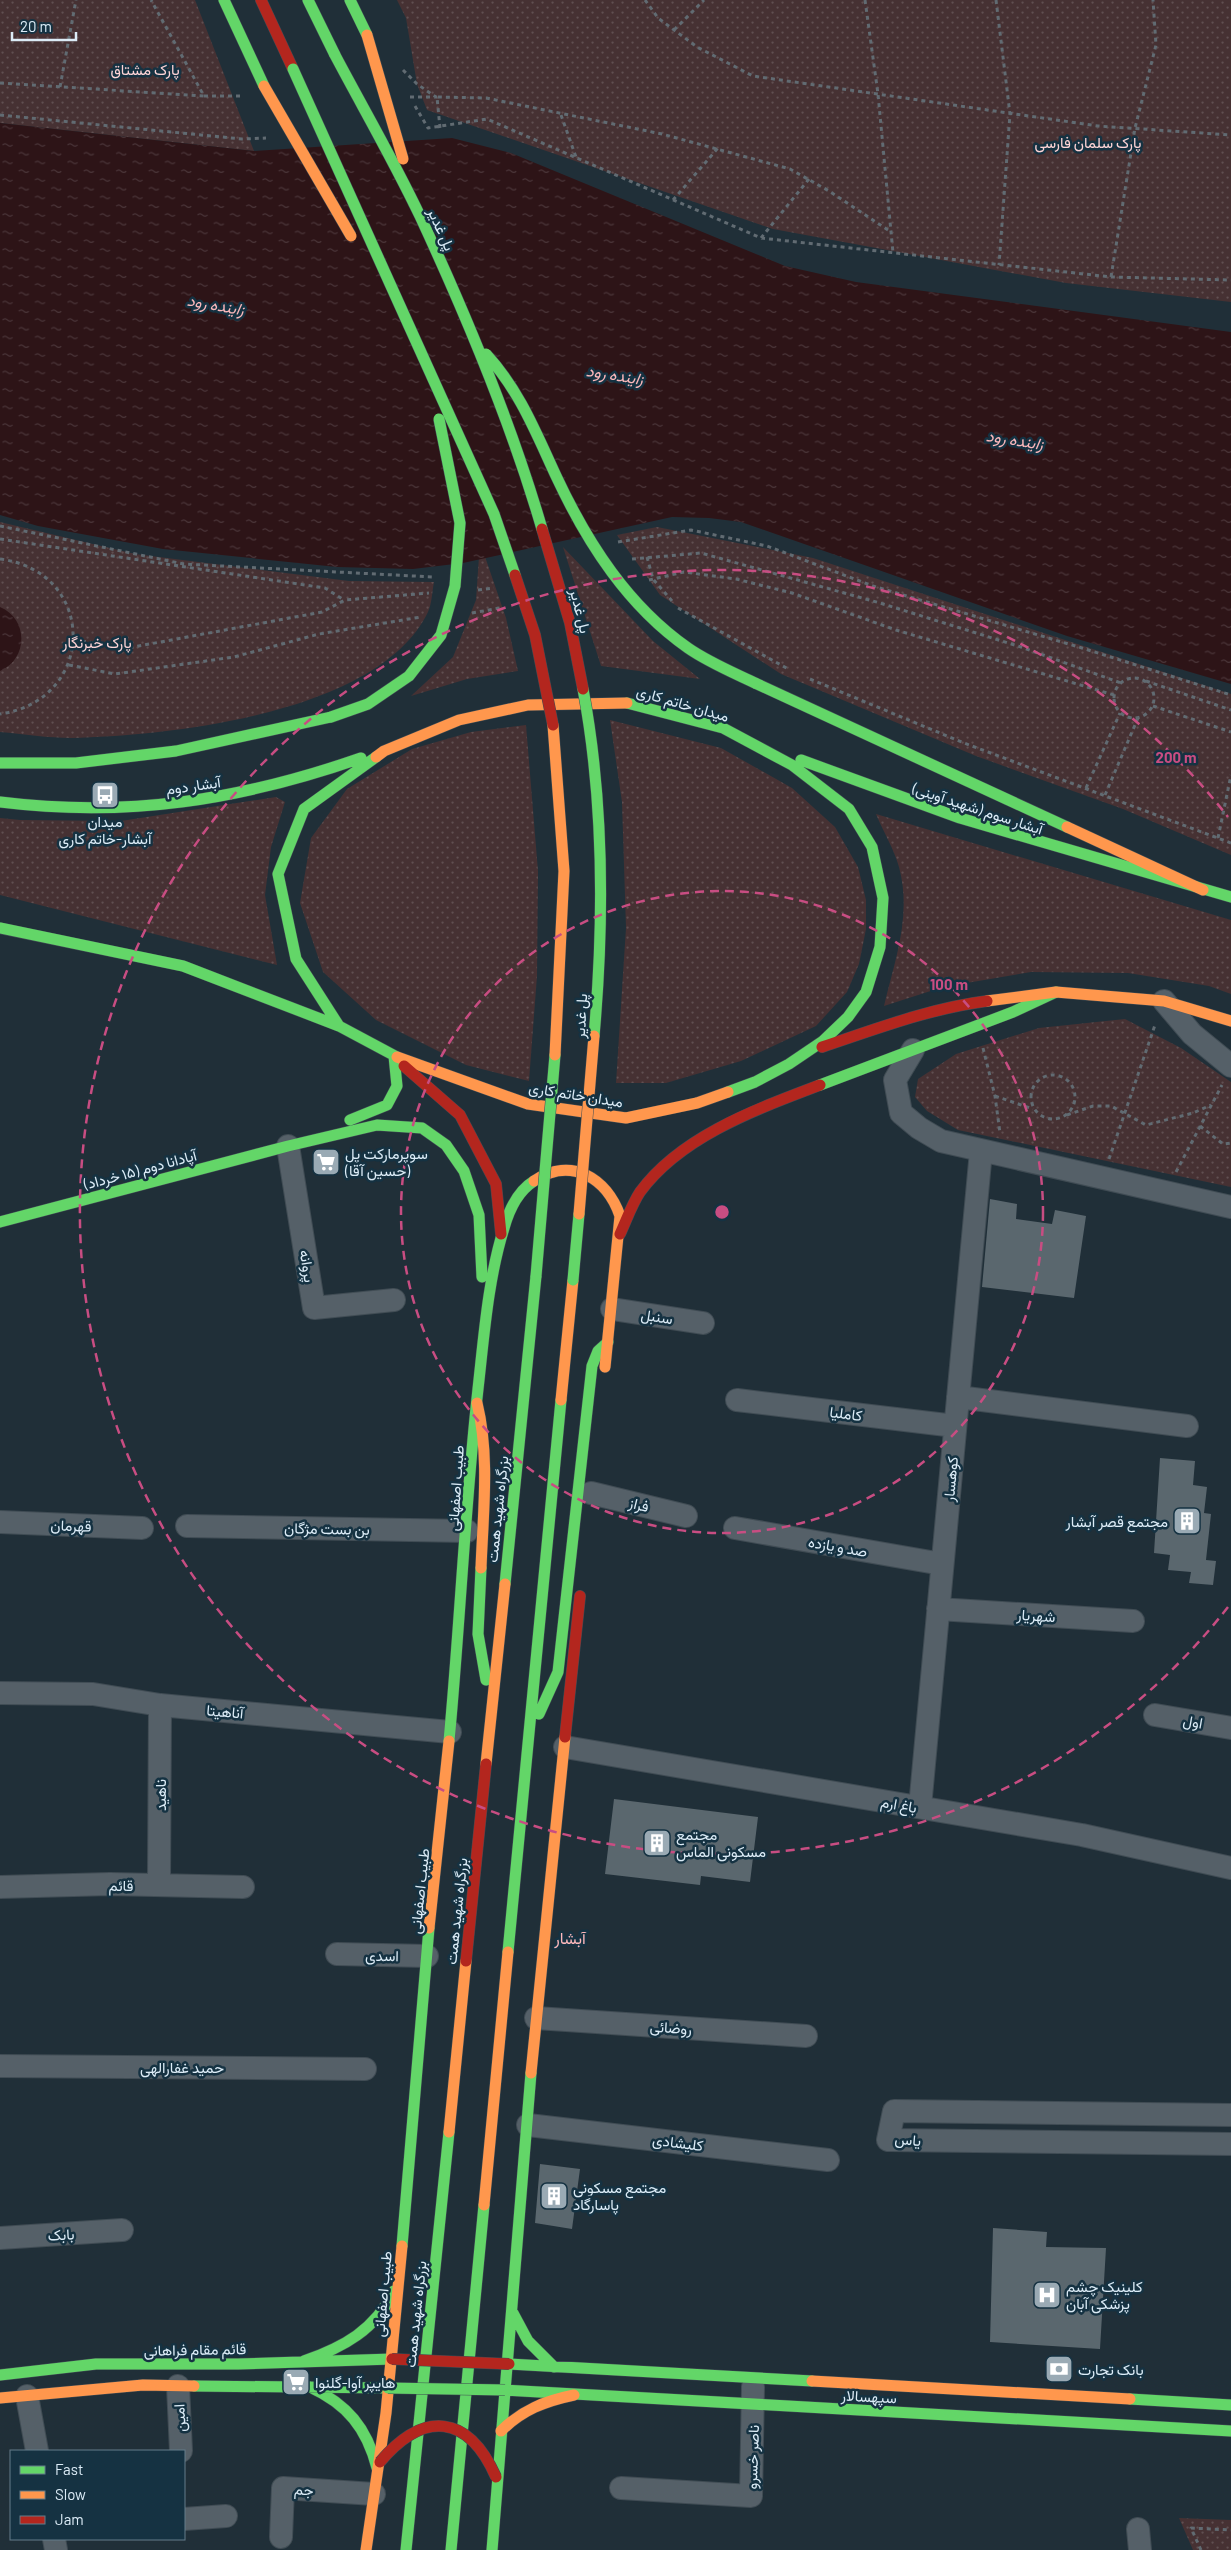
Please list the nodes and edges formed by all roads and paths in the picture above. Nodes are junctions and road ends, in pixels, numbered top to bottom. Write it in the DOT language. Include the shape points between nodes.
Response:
graph roads {
  1 [pos="76,0"];
  2 [pos="151,0"];
  3 [pos="224,0"];
  4 [pos="261,0"];
  5 [pos="308,0"];
  6 [pos="350,0"];
  7 [pos="645,0"];
  8 [pos="704,0"];
  9 [pos="865,0"];
  10 [pos="996,0"];
  11 [pos="1153,0"];
  12 [pos="674,30"];
  13 [pos="404,80"];
  14 [pos="0,83"];
  15 [pos="60,87"];
  16 [pos="408,89"];
  17 [pos="878,94"];
  18 [pos="437,97"];
  19 [pos="561,114"];
  20 [pos="1010,114"];
  21 [pos="0,115"];
  22 [pos="428,128"];
  23 [pos="440,128"];
  24 [pos="1135,128"];
  25 [pos="418,129"];
  26 [pos="1231,135"];
  27 [pos="271,138"];
  28 [pos="718,148"];
  29 [pos="576,158"];
  30 [pos="809,179"];
  31 [pos="673,200"];
  32 [pos="419,214"];
  33 [pos="891,232"];
  34 [pos="761,238"];
  35 [pos="359,250"];
  36 [pos="893,253"];
  37 [pos="999,264"];
  38 [pos="369,267"];
  39 [pos="1111,277"];
  40 [pos="1231,280"];
  41 [pos="477,346"];
  42 [pos="429,370"];
  43 [pos="0,526"];
  44 [pos="0,539"];
  45 [pos="609,544"];
  46 [pos="646,557"];
  47 [pos="0,559"];
  48 [pos="630,559"];
  49 [pos="440,577"];
  50 [pos="653,579"];
  51 [pos="644,581"];
  52 [pos="501,588"];
  53 [pos="473,590"];
  54 [pos="436,593"];
  55 [pos="344,600"];
  56 [pos="504,608"];
  57 [pos="468,613"];
  58 [pos="422,617"];
  59 [pos="74,640"];
  60 [pos="69,665"];
  61 [pos="796,674"];
  62 [pos="805,677"];
  63 [pos="1140,679"];
  64 [pos="1121,683"];
  65 [pos="1114,695"];
  66 [pos="1231,695"];
  67 [pos="1152,706"];
  68 [pos="1231,710"];
  69 [pos="1120,713"];
  70 [pos="0,714"];
  71 [pos="1138,718"];
  72 [pos="723,728"];
  73 [pos="1231,732"];
  74 [pos="384,751"];
  75 [pos="0,763"];
  76 [pos="1231,775"];
  77 [pos="1086,788"];
  78 [pos="1104,795"];
  79 [pos="0,802"];
  80 [pos="1218,838"];
  81 [pos="1231,843"];
  82 [pos="1202,890"];
  83 [pos="1231,898"];
  84 [pos="0,928"];
  85 [pos="1056,992"];
  86 [pos="1164,1001"];
  87 [pos="1231,1021"];
  88 [pos="977,1025"];
  89 [pos="339,1026"];
  90 [pos="913,1050"];
  91 [pos="806,1052"];
  92 [pos="394,1056"];
  93 [pos="1227,1074"];
  94 [pos="995,1096"];
  95 [pos="1211,1105"];
  96 [pos="1034,1109"];
  97 [pos="1124,1114"];
  98 [pos="1067,1115"];
  99 [pos="1200,1126"];
  100 [pos="1231,1143"];
  101 [pos="288,1146"];
  102 [pos="981,1151"];
  103 [pos="1003,1156"];
  104 [pos="1102,1178"];
  105 [pos="1166,1193"];
  106 [pos="1231,1207"];
  107 [pos="0,1222"];
  108 [pos="501,1234"];
  109 [pos="620,1234"];
  110 [pos="536,1276"];
  111 [pos="394,1300"];
  112 [pos="612,1309"];
  113 [pos="702,1323"];
  114 [pos="484,1329"];
  115 [pos="608,1342"];
  116 [pos="604,1382"];
  117 [pos="958,1397"];
  118 [pos="737,1400"];
  119 [pos="477,1403"];
  120 [pos="955,1426"];
  121 [pos="1187,1426"];
  122 [pos="591,1491"];
  123 [pos="686,1516"];
  124 [pos="0,1522"];
  125 [pos="187,1526"];
  126 [pos="142,1528"];
  127 [pos="734,1528"];
  128 [pos="467,1531"];
  129 [pos="942,1564"];
  130 [pos="581,1580"];
  131 [pos="938,1609"];
  132 [pos="1133,1621"];
  133 [pos="0,1693"];
  134 [pos="160,1705"];
  135 [pos="492,1708"];
  136 [pos="1155,1715"];
  137 [pos="532,1726"];
  138 [pos="1231,1728"];
  139 [pos="450,1732"];
  140 [pos="565,1747"];
  141 [pos="920,1807"];
  142 [pos="1231,1868"];
  143 [pos="159,1885"];
  144 [pos="0,1887"];
  145 [pos="243,1887"];
  146 [pos="337,1954"];
  147 [pos="427,1956"];
  148 [pos="536,2018"];
  149 [pos="806,2036"];
  150 [pos="0,2066"];
  151 [pos="365,2069"];
  152 [pos="1231,2115"];
  153 [pos="528,2125"];
  154 [pos="1231,2144"];
  155 [pos="828,2160"];
  156 [pos="122,2230"];
  157 [pos="0,2238"];
  158 [pos="398,2280"];
  159 [pos="513,2313"];
  160 [pos="392,2359"];
  161 [pos="304,2361"];
  162 [pos="509,2364"];
  163 [pos="554,2367"];
  164 [pos="0,2376"];
  165 [pos="754,2378"];
  166 [pos="178,2386"];
  167 [pos="310,2387"];
  168 [pos="388,2388"];
  169 [pos="505,2390"];
  170 [pos="574,2395"];
  171 [pos="26,2396"];
  172 [pos="0,2398"];
  173 [pos="753,2404"];
  174 [pos="1231,2405"];
  175 [pos="501,2431"];
  176 [pos="1231,2431"];
  177 [pos="37,2450"];
  178 [pos="181,2450"];
  179 [pos="378,2477"];
  180 [pos="496,2477"];
  181 [pos="622,2488"];
  182 [pos="185,2512"];
  183 [pos="226,2516"];
  184 [pos="1231,2530"];
  185 [pos="281,2538"];
  186 [pos="366,2550"];
  187 [pos="406,2550"];
  188 [pos="451,2550"];
  189 [pos="492,2550"];
  190 [pos="1201,2550"];
  1 -- 15 [label="path"];
  2 -- 15 [label="path" via="204,96"];
  3 -- 35 [label="main road, bridge" via="264,86"];
  4 -- 42 [label="main road, پل غدیر, bridge"];
  5 -- 32 [label="main road, پل غدیر, bridge"];
  6 -- 32 [label="main road, bridge" via="367,35"];
  7 -- 12 [label="path" via="658,18"];
  8 -- 12 [label="path"];
  9 -- 17 [label="path"];
  10 -- 20 [label="path"];
  11 -- 24 [label="path" via="1156,45"];
  12 -- 17 [label="path" via="697,47 753,76"];
  13 -- 18 [label="path" via="397,63 417,84"];
  14 -- 15 [label="path"];
  16 -- 22 [label="path"];
  17 -- 20 [label="path"];
  17 -- 33 [label="path"];
  18 -- 19 [label="path" via="486,98"];
  18 -- 23 [label="path"];
  19 -- 28 [label="path"];
  19 -- 29 [label="path"];
  20 -- 24 [label="path"];
  20 -- 37 [label="path"];
  21 -- 27 [label="path" via="242,139"];
  22 -- 23 [label="path"];
  22 -- 25 [label="path"];
  23 -- 29 [label="path" via="487,119"];
  24 -- 26 [label="path"];
  24 -- 39 [label="path"];
  28 -- 30 [label="path" via="790,168"];
  28 -- 31 [label="path"];
  29 -- 31 [label="path"];
  30 -- 33 [label="path"];
  30 -- 34 [label="path"];
  31 -- 34 [label="path"];
  32 -- 41 [label="main road, پل غدیر, bridge"];
  33 -- 36 [label="path"];
  34 -- 36 [label="path"];
  36 -- 37 [label="path"];
  37 -- 39 [label="path"];
  38 -- 42 [label="main road, bridge"];
  39 -- 40 [label="path"];
  41 -- 82 [label="main road, bridge" via="503,371 526,406 572,510 596,553 635,603 688,648 755,683"];
  41 -- 137 [label="main road, پل غدیر, bridge" via="536,506 570,623 588,716 602,867 595,1029"];
  42 -- 75 [label="main road, bridge" via="460,523 455,586 441,635 409,676 368,704 331,717 176,751 76,763"];
  42 -- 110 [label="main road, پل غدیر, bridge" via="497,524 535,635 553,727 564,871 558,1023"];
  43 -- 49 [label="path" via="184,564"];
  44 -- 55 [label="path" via="325,588"];
  45 -- 66 [label="path" via="691,530 767,546 873,586"];
  46 -- 48 [label="path"];
  46 -- 50 [label="path"];
  46 -- 64 [label="path" via="701,553 1021,647"];
  47 -- 59 [label="path" via="19,561 42,573 60,591 71,615"];
  50 -- 51 [label="path"];
  50 -- 61 [label="path" via="676,606"];
  50 -- 65 [label="path" via="684,572 736,579 792,593 896,630"];
  52 -- 53 [label="path"];
  54 -- 55 [label="path"];
  55 -- 59 [label="path" via="322,612 128,648"];
  56 -- 57 [label="path"];
  58 -- 60 [label="path" via="319,634 234,657 114,674"];
  59 -- 60 [label="path"];
  60 -- 70 [label="path" via="55,687 36,703"];
  62 -- 77 [label="path"];
  63 -- 64 [label="path"];
  63 -- 67 [label="path" via="1154,693"];
  63 -- 68 [label="path"];
  64 -- 65 [label="path"];
  65 -- 69 [label="path"];
  67 -- 71 [label="path"];
  67 -- 73 [label="path"];
  69 -- 71 [label="path"];
  69 -- 77 [label="path"];
  71 -- 78 [label="path"];
  72 -- 74 [label="main road, میدان خاتم کاری" via="627,703 528,705 459,720"];
  72 -- 82 [label="main road, آبشار سوم (شهید آوینی)" via="870,789"];
  72 -- 91 [label="main road, میدان خاتم کاری" via="792,765 849,809 872,847 883,898 880,947 866,992 848,1017"];
  74 -- 79 [label="main road, آبشار دوم" via="273,786 199,801 114,810"];
  74 -- 89 [label="main road, میدان خاتم کاری" via="304,809 278,874 296,959"];
  76 -- 80 [label="path"];
  77 -- 78 [label="path"];
  78 -- 80 [label="path"];
  80 -- 81 [label="path"];
  82 -- 83 [label="main road, آبشار سوم (شهید آوینی)"];
  84 -- 89 [label="main road" via="183,966"];
  85 -- 86 [label="main road"];
  85 -- 88 [label="main road"];
  85 -- 91 [label="main road" via="969,1003"];
  86 -- 87 [label="main road"];
  86 -- 93 [label="street"];
  86 -- 97 [label="path"];
  88 -- 90 [label="main road"];
  88 -- 94 [label="path"];
  89 -- 92 [label="main road, میدان خاتم کاری"];
  90 -- 102 [label="street" via="895,1080 901,1113 941,1141"];
  90 -- 109 [label="main road" via="782,1100 716,1131 673,1157 640,1193"];
  91 -- 92 [label="main road, میدان خاتم کاری" via="755,1082 705,1100 626,1118 528,1104"];
  92 -- 101 [label="main road" via="397,1086 387,1105"];
  92 -- 108 [label="main road" via="460,1115 496,1184"];
  93 -- 95 [label="path"];
  94 -- 96 [label="path"];
  94 -- 103 [label="path"];
  95 -- 97 [label="path" via="1146,1125"];
  95 -- 99 [label="path"];
  96 -- 98 [label="path" via="1052,1120"];
  96 -- 98 [label="path" via="1031,1096 1036,1082 1055,1075 1069,1081 1076,1095 1076,1103"];
  97 -- 98 [label="path" via="1111,1106 1093,1106"];
  97 -- 104 [label="path"];
  99 -- 100 [label="path" via="1223,1144"];
  99 -- 105 [label="path"];
  101 -- 107 [label="main road, آپادانا دوم (۱۵ خرداد)"];
  101 -- 111 [label="street, پروانه" via="314,1308"];
  101 -- 114 [label="main road" via="377,1125 422,1128 446,1145 464,1171 480,1215"];
  102 -- 103 [label="street"];
  102 -- 117 [label="street, کوهسار"];
  103 -- 104 [label="street"];
  104 -- 105 [label="street"];
  105 -- 106 [label="street"];
  108 -- 109 [label="main road" via="522,1191 535,1179 552,1172 570,1170 588,1174 603,1184 614,1198 620,1216"];
  108 -- 114 [label="main road, طبیب اصفهانی"];
  109 -- 112 [label="main road"];
  110 -- 135 [label="main road, بزرگراه شهید همت"];
  112 -- 113 [label="street, سنبل"];
  112 -- 115 [label="main road"];
  114 -- 119 [label="main road, طبیب اصفهانی"];
  115 -- 116 [label="main road"];
  115 -- 137 [label="main road" via="598,1351 592,1366 558,1672"];
  117 -- 120 [label="street, کوهسار"];
  117 -- 121 [label="street"];
  118 -- 120 [label="street, کاملیا"];
  119 -- 128 [label="main road, طبیب اصفهانی"];
  119 -- 135 [label="main road" via="485,1451 478,1634"];
  120 -- 129 [label="street, کوهسار"];
  122 -- 123 [label="street, فراز"];
  124 -- 126 [label="street, قهرمان"];
  125 -- 128 [label="street, بن بست مژگان"];
  127 -- 129 [label="street, صد و یازده"];
  128 -- 139 [label="main road, طبیب اصفهانی"];
  129 -- 131 [label="street, کوهسار"];
  130 -- 140 [label="main road"];
  131 -- 132 [label="street, شهریار"];
  131 -- 141 [label="street, کوهسار"];
  133 -- 134 [label="street, آناهیتا" via="93,1694"];
  134 -- 139 [label="street, آناهیتا"];
  134 -- 143 [label="street, ناهید"];
  135 -- 187 [label="main road, بزرگراه شهید همت"];
  136 -- 138 [label="street, اول"];
  137 -- 188 [label="main road"];
  139 -- 147 [label="main road, طبیب اصفهانی"];
  140 -- 141 [label="street, باغ ارم"];
  140 -- 148 [label="main road"];
  141 -- 142 [label="street, باغ ارم" via="1082,1835"];
  143 -- 144 [label="street, قائم"];
  143 -- 145 [label="street, قائم"];
  146 -- 147 [label="street, اسدی"];
  147 -- 158 [label="main road, طبیب اصفهانی"];
  148 -- 149 [label="street, روضائی"];
  148 -- 153 [label="main road"];
  150 -- 151 [label="street, حمید غفارالهی"];
  152 -- 154 [label="street, یاس" via="894,2111 888,2140"];
  153 -- 155 [label="street, کلیشادی"];
  153 -- 159 [label="main road"];
  156 -- 157 [label="street, بابک"];
  158 -- 160 [label="main road, طبیب اصفهانی"];
  158 -- 161 [label="main road" via="389,2303 364,2333 332,2352"];
  159 -- 162 [label="main road"];
  159 -- 163 [label="main road" via="531,2345"];
  160 -- 161 [label="main road, قائم مقام فراهانی"];
  160 -- 162 [label="main road, قائم مقام فراهانی, bridge"];
  160 -- 168 [label="main road, طبیب اصفهانی"];
  161 -- 164 [label="main road, قائم مقام فراهانی" via="96,2364"];
  162 -- 163 [label="main road, سپهسالار"];
  162 -- 169 [label="main road"];
  163 -- 165 [label="main road, سپهسالار"];
  165 -- 173 [label="street, ناصر خسرو"];
  165 -- 174 [label="main road, سپهسالار"];
  166 -- 167 [label="main road"];
  166 -- 171 [label="main road" via="143,2385"];
  166 -- 178 [label="street, امین"];
  167 -- 168 [label="main road"];
  167 -- 179 [label="main road" via="339,2401 351,2413 370,2444"];
  168 -- 169 [label="main road, سپهسالار, bridge"];
  168 -- 179 [label="main road, طبیب اصفهانی"];
  169 -- 170 [label="main road, سپهسالار"];
  169 -- 175 [label="main road"];
  170 -- 173 [label="main road, سپهسالار"];
  170 -- 175 [label="main road" via="528,2408"];
  171 -- 172 [label="main road"];
  171 -- 177 [label="street"];
  173 -- 176 [label="main road, سپهسالار"];
  173 -- 181 [label="street, ناصر خسرو" via="751,2496"];
  175 -- 180 [label="main road"];
  179 -- 180 [label="main road, bridge" via="391,2446 406,2434 424,2427 444,2426 463,2432 478,2443 490,2458"];
  179 -- 185 [label="street, جم" via="284,2488"];
  179 -- 186 [label="main road, طبیب اصفهانی"];
  180 -- 189 [label="main road"];
  182 -- 183 [label="street"];
  184 -- 190 [label="path" via="1191,2528"];
}
